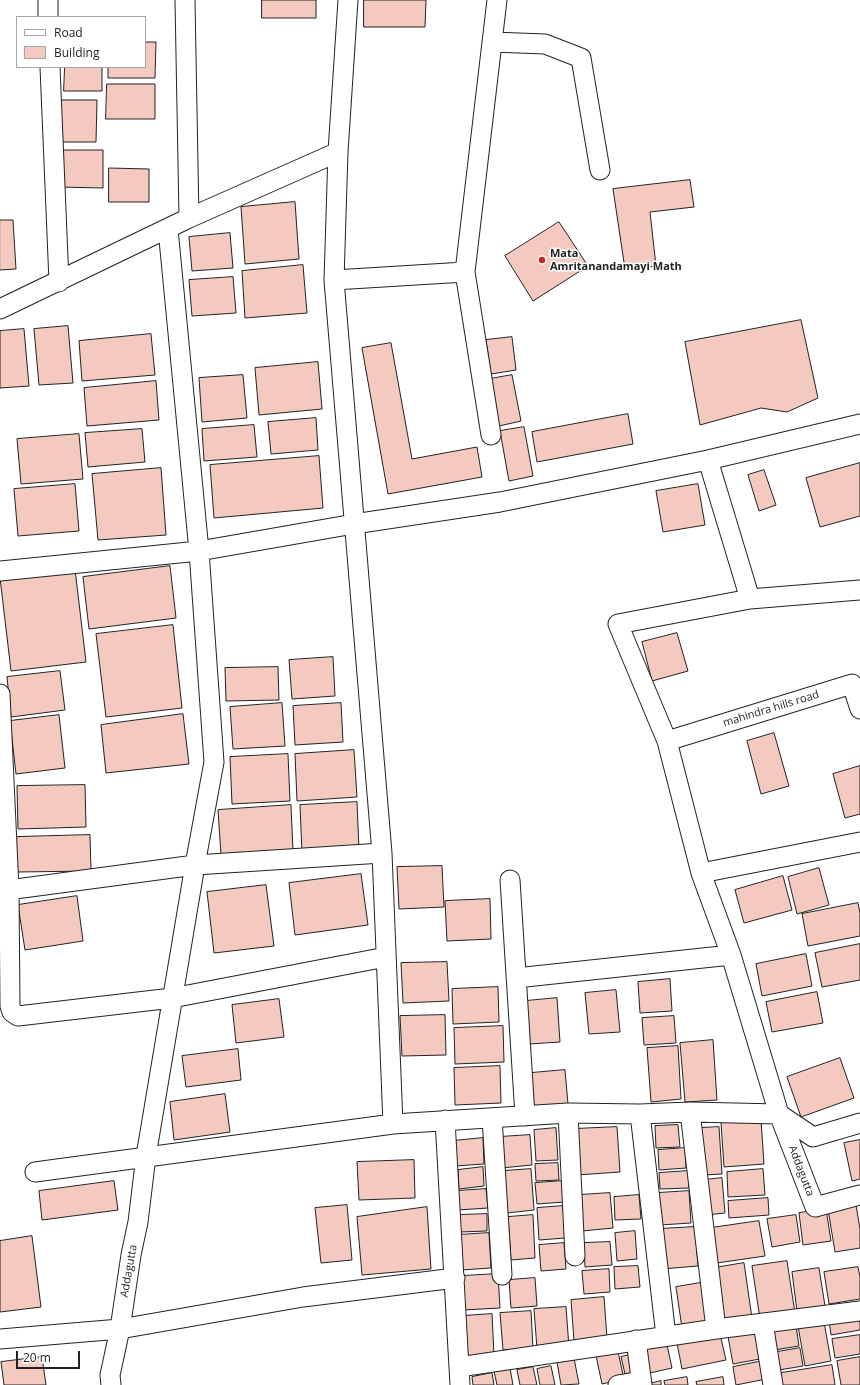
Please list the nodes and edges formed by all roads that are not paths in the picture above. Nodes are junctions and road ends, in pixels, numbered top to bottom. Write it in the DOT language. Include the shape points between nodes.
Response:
graph roads {
  1 [pos="48,0"];
  2 [pos="185,0"];
  3 [pos="348,0"];
  4 [pos="497,0"];
  5 [pos="48,16"];
  6 [pos="492,42"];
  7 [pos="50,68"];
  8 [pos="338,152"];
  9 [pos="600,170"];
  10 [pos="189,218"];
  11 [pos="168,229"];
  12 [pos="465,272"];
  13 [pos="334,280"];
  14 [pos="59,282"];
  15 [pos="0,309"];
  16 [pos="860,424"];
  17 [pos="491,435"];
  18 [pos="708,460"];
  19 [pos="354,524"];
  20 [pos="199,551"];
  21 [pos="0,571"];
  22 [pos="860,590"];
  23 [pos="750,599"];
  24 [pos="0,694"];
  25 [pos="860,709"];
  26 [pos="667,741"];
  27 [pos="860,842"];
  28 [pos="382,853"];
  29 [pos="195,865"];
  30 [pos="701,873"];
  31 [pos="510,880"];
  32 [pos="4,890"];
  33 [pos="731,955"];
  34 [pos="386,957"];
  35 [pos="516,978"];
  36 [pos="172,998"];
  37 [pos="690,1112"];
  38 [pos="568,1113"];
  39 [pos="640,1114"];
  40 [pos="779,1114"];
  41 [pos="525,1116"];
  42 [pos="492,1118"];
  43 [pos="445,1120"];
  44 [pos="860,1123"];
  45 [pos="393,1124"];
  46 [pos="146,1156"];
  47 [pos="35,1172"];
  48 [pos="860,1195"];
  49 [pos="575,1256"];
  50 [pos="502,1275"];
  51 [pos="455,1278"];
  52 [pos="860,1312"];
  53 [pos="763,1323"];
  54 [pos="120,1328"];
  55 [pos="716,1329"];
  56 [pos="666,1336"];
  57 [pos="0,1339"];
  58 [pos="636,1340"];
  59 [pos="459,1376"];
  60 [pos="642,1383"];
  61 [pos="111,1385"];
  62 [pos="451,1385"];
  63 [pos="618,1385"];
  64 [pos="773,1385"];
  1 -- 5 [label="street"];
  2 -- 10 [label="street"];
  3 -- 8 [label="street"];
  4 -- 6 [label="street"];
  6 -- 9 [label="street" via="545,44 580,58"];
  6 -- 12 [label="street"];
  7 -- 14 [label="street"];
  8 -- 10 [label="street"];
  8 -- 13 [label="street"];
  10 -- 11 [label="street"];
  11 -- 14 [label="street"];
  11 -- 20 [label="street, Addagutta"];
  12 -- 13 [label="street"];
  12 -- 17 [label="street"];
  13 -- 19 [label="street"];
  14 -- 15 [label="street"];
  16 -- 18 [label="street"];
  18 -- 19 [label="street" via="500,502"];
  18 -- 23 [label="street"];
  19 -- 20 [label="street"];
  19 -- 28 [label="street"];
  20 -- 21 [label="street"];
  20 -- 29 [label="street, Addagutta" via="214,762"];
  22 -- 23 [label="street"];
  23 -- 26 [label="street" via="618,624"];
  24 -- 32 [label="street"];
  25 -- 26 [label="street, mahindra hills road" via="852,684"];
  26 -- 30 [label="street"];
  27 -- 30 [label="street"];
  28 -- 29 [label="street"];
  28 -- 34 [label="street"];
  29 -- 32 [label="street"];
  29 -- 36 [label="street, Addagutta"];
  30 -- 33 [label="street"];
  31 -- 35 [label="street"];
  32 -- 36 [label="street" via="10,1006 12,1012 18,1016"];
  33 -- 35 [label="street"];
  33 -- 40 [label="street"];
  34 -- 36 [label="street"];
  34 -- 45 [label="street"];
  35 -- 41 [label="street"];
  36 -- 46 [label="street, Addagutta"];
  37 -- 39 [label="street"];
  37 -- 40 [label="street"];
  37 -- 55 [label="street"];
  38 -- 39 [label="street"];
  38 -- 41 [label="street"];
  38 -- 49 [label="street"];
  39 -- 56 [label="street"];
  40 -- 44 [label="street" via="813,1137"];
  40 -- 48 [label="street, Addagutta" via="816,1207"];
  41 -- 42 [label="street"];
  42 -- 43 [label="street"];
  42 -- 50 [label="street"];
  43 -- 45 [label="street"];
  43 -- 51 [label="street"];
  45 -- 46 [label="street"];
  46 -- 47 [label="street"];
  46 -- 54 [label="street, Addagutta"];
  51 -- 54 [label="street" via="303,1297"];
  51 -- 59 [label="street"];
  52 -- 53 [label="street"];
  53 -- 55 [label="street"];
  53 -- 64 [label="street"];
  54 -- 57 [label="street"];
  54 -- 61 [label="street, Addagutta" via="110,1375"];
  55 -- 56 [label="street"];
  56 -- 58 [label="street"];
  58 -- 59 [label="street"];
  58 -- 60 [label="street"];
  59 -- 62 [label="street"];
  60 -- 63 [label="street"];
}
